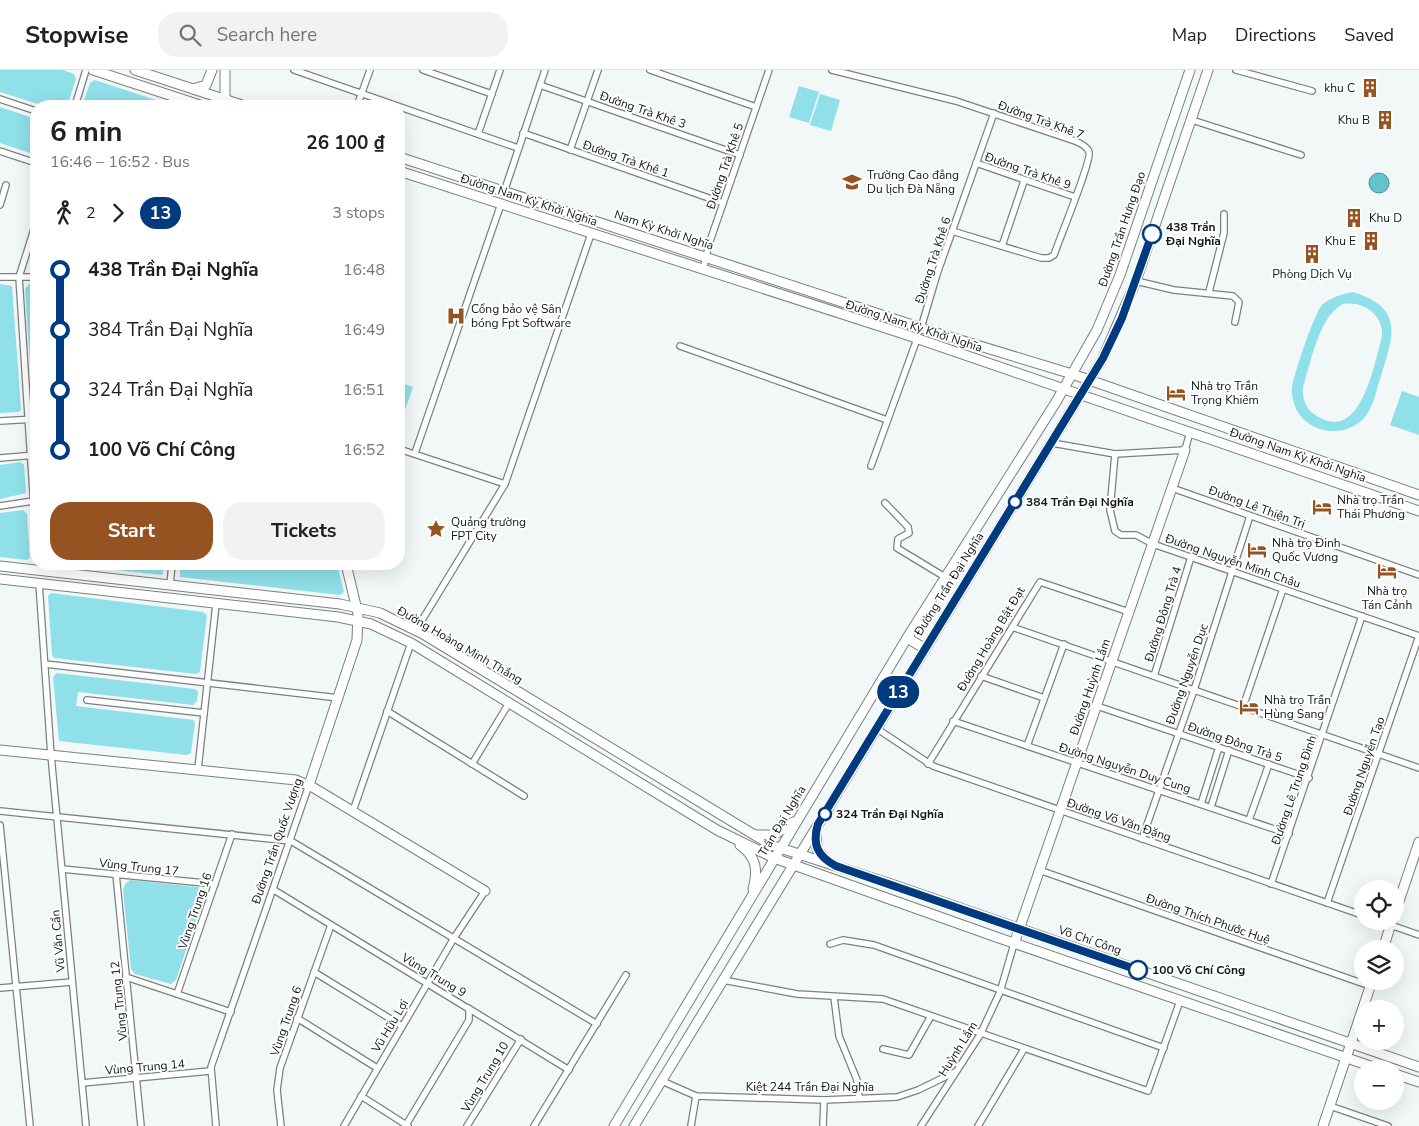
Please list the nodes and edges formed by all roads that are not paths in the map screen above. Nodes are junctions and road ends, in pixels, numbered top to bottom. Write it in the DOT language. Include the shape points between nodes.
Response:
graph roads {
  1 [pos="86,70"];
  2 [pos="93,70"];
  3 [pos="135,70"];
  4 [pos="212,70"];
  5 [pos="225,70"];
  6 [pos="294,70"];
  7 [pos="370,70"];
  8 [pos="423,70"];
  9 [pos="500,70"];
  10 [pos="545,70"];
  11 [pos="598,70"];
  12 [pos="650,70"];
  13 [pos="769,70"];
  14 [pos="832,70"];
  15 [pos="1190,70"];
  16 [pos="1208,70"];
  17 [pos="1236,70"];
  18 [pos="540,85"];
  19 [pos="194,89"];
  20 [pos="1312,91"];
  21 [pos="361,93"];
  22 [pos="492,94"];
  23 [pos="0,99"];
  24 [pos="77,100"];
  25 [pos="182,100"];
  26 [pos="218,100"];
  27 [pos="225,100"];
  28 [pos="359,100"];
  29 [pos="381,100"];
  30 [pos="587,102"];
  31 [pos="756,107"];
  32 [pos="405,108"];
  33 [pos="30,109"];
  34 [pos="994,113"];
  35 [pos="1192,120"];
  36 [pos="523,133"];
  37 [pos="478,134"];
  38 [pos="518,148"];
  39 [pos="570,150"];
  40 [pos="0,151"];
  41 [pos="740,155"];
  42 [pos="1301,155"];
  43 [pos="405,159"];
  44 [pos="30,161"];
  45 [pos="976,163"];
  46 [pos="1155,170"];
  47 [pos="405,173"];
  48 [pos="1171,176"];
  49 [pos="1024,181"];
  50 [pos="6,186"];
  51 [pos="504,192"];
  52 [pos="1075,197"];
  53 [pos="723,203"];
  54 [pos="0,204"];
  55 [pos="501,204"];
  56 [pos="1224,214"];
  57 [pos="952,231"];
  58 [pos="592,234"];
  59 [pos="30,242"];
  60 [pos="1002,246"];
  61 [pos="706,257"];
  62 [pos="703,270"];
  63 [pos="0,277"];
  64 [pos="19,277"];
  65 [pos="30,277"];
  66 [pos="1136,281"];
  67 [pos="1209,292"];
  68 [pos="1235,322"];
  69 [pos="921,328"];
  70 [pos="917,339"];
  71 [pos="680,346"];
  72 [pos="1072,374"];
  73 [pos="1090,380"];
  74 [pos="1064,389"];
  75 [pos="1082,395"];
  76 [pos="28,419"];
  77 [pos="887,420"];
  78 [pos="0,421"];
  79 [pos="1190,432"];
  80 [pos="30,433"];
  81 [pos="1052,443"];
  82 [pos="405,450"];
  83 [pos="1185,450"];
  84 [pos="415,453"];
  85 [pos="30,454"];
  86 [pos="1115,454"];
  87 [pos="0,458"];
  88 [pos="871,466"];
  89 [pos="505,484"];
  90 [pos="1172,488"];
  91 [pos="1419,495"];
  92 [pos="30,501"];
  93 [pos="885,503"];
  94 [pos="0,506"];
  95 [pos="1419,510"];
  96 [pos="1250,516"];
  97 [pos="975,530"];
  98 [pos="1153,544"];
  99 [pos="1191,557"];
  100 [pos="0,566"];
  101 [pos="30,567"];
  102 [pos="38,570"];
  103 [pos="52,570"];
  104 [pos="71,570"];
  105 [pos="171,570"];
  106 [pos="347,570"];
  107 [pos="1232,571"];
  108 [pos="71,574"];
  109 [pos="1419,575"];
  110 [pos="945,577"];
  111 [pos="0,579"];
  112 [pos="39,583"];
  113 [pos="170,585"];
  114 [pos="1284,589"];
  115 [pos="218,590"];
  116 [pos="216,604"];
  117 [pos="356,606"];
  118 [pos="1129,612"];
  119 [pos="1362,616"];
  120 [pos="358,620"];
  121 [pos="1012,627"];
  122 [pos="416,630"];
  123 [pos="1419,636"];
  124 [pos="907,638"];
  125 [pos="412,643"];
  126 [pos="1064,644"];
  127 [pos="924,648"];
  128 [pos="1113,661"];
  129 [pos="45,664"];
  130 [pos="981,676"];
  131 [pos="1154,676"];
  132 [pos="207,683"];
  133 [pos="1194,690"];
  134 [pos="516,692"];
  135 [pos="339,698"];
  136 [pos="1044,698"];
  137 [pos="87,700"];
  138 [pos="509,703"];
  139 [pos="1097,706"];
  140 [pos="1243,707"];
  141 [pos="387,711"];
  142 [pos="204,714"];
  143 [pos="953,721"];
  144 [pos="876,728"];
  145 [pos="1178,733"];
  146 [pos="1323,735"];
  147 [pos="1027,746"];
  148 [pos="1219,747"];
  149 [pos="0,750"];
  150 [pos="1229,750"];
  151 [pos="1378,754"];
  152 [pos="51,755"];
  153 [pos="1077,762"];
  154 [pos="472,764"];
  155 [pos="928,764"];
  156 [pos="1269,764"];
  157 [pos="1419,768"];
  158 [pos="198,769"];
  159 [pos="1309,778"];
  160 [pos="309,785"];
  161 [pos="1159,790"];
  162 [pos="524,796"];
  163 [pos="1201,804"];
  164 [pos="1211,807"];
  165 [pos="353,810"];
  166 [pos="1060,810"];
  167 [pos="0,811"];
  168 [pos="57,816"];
  169 [pos="799,817"];
  170 [pos="1249,820"];
  171 [pos="818,824"];
  172 [pos="0,825"];
  173 [pos="718,830"];
  174 [pos="745,831"];
  175 [pos="232,834"];
  176 [pos="1290,834"];
  177 [pos="1142,839"];
  178 [pos="291,841"];
  179 [pos="1419,842"];
  180 [pos="780,849"];
  181 [pos="800,855"];
  182 [pos="774,858"];
  183 [pos="1416,859"];
  184 [pos="794,865"];
  185 [pos="836,866"];
  186 [pos="62,869"];
  187 [pos="1039,870"];
  188 [pos="116,874"];
  189 [pos="215,884"];
  190 [pos="1271,884"];
  191 [pos="274,890"];
  192 [pos="1404,890"];
  193 [pos="485,891"];
  194 [pos="748,902"];
  195 [pos="1327,903"];
  196 [pos="1354,913"];
  197 [pos="331,925"];
  198 [pos="1404,928"];
  199 [pos="1020,929"];
  200 [pos="1419,935"];
  201 [pos="454,938"];
  202 [pos="830,944"];
  203 [pos="1014,947"];
  204 [pos="314,972"];
  205 [pos="626,975"];
  206 [pos="126,977"];
  207 [pos="1354,978"];
  208 [pos="723,980"];
  209 [pos="72,982"];
  210 [pos="428,984"];
  211 [pos="16,987"];
  212 [pos="0,988"];
  213 [pos="1369,990"];
  214 [pos="1000,992"];
  215 [pos="177,994"];
  216 [pos="834,998"];
  217 [pos="1180,1001"];
  218 [pos="468,1008"];
  219 [pos="231,1012"];
  220 [pos="931,1016"];
  221 [pos="298,1018"];
  222 [pos="597,1024"];
  223 [pos="402,1026"];
  224 [pos="980,1034"];
  225 [pos="521,1038"];
  226 [pos="1350,1044"];
  227 [pos="1164,1048"];
  228 [pos="883,1049"];
  229 [pos="1024,1049"];
  230 [pos="1346,1058"];
  231 [pos="1354,1061"];
  232 [pos="1419,1067"];
  233 [pos="377,1068"];
  234 [pos="568,1070"];
  235 [pos="210,1071"];
  236 [pos="955,1072"];
  237 [pos="1404,1077"];
  238 [pos="136,1078"];
  239 [pos="662,1081"];
  240 [pos="1419,1082"];
  241 [pos="82,1083"];
  242 [pos="361,1096"];
  243 [pos="696,1096"];
  244 [pos="859,1098"];
  245 [pos="824,1100"];
  246 [pos="628,1105"];
  247 [pos="1330,1106"];
  248 [pos="641,1113"];
  249 [pos="407,1125"];
  250 [pos="30,1126"];
  251 [pos="86,1126"];
  252 [pos="141,1126"];
  253 [pos="216,1126"];
  254 [pos="281,1126"];
  255 [pos="344,1126"];
  256 [pos="467,1126"];
  257 [pos="534,1126"];
  258 [pos="614,1126"];
  259 [pos="634,1126"];
  260 [pos="691,1126"];
  261 [pos="823,1126"];
  262 [pos="921,1126"];
  263 [pos="978,1126"];
  264 [pos="1323,1126"];
  265 [pos="1388,1126"];
  1 -- 24 [label="street"];
  2 -- 25 [label="main road"];
  3 -- 19 [label="main road"];
  4 -- 19 [label="main road" via="206,85"];
  5 -- 27 [label="main road"];
  6 -- 21 [label="street"];
  7 -- 21 [label="street"];
  8 -- 22 [label="street"];
  9 -- 22 [label="street"];
  10 -- 18 [label="street"];
  11 -- 30 [label="street"];
  12 -- 31 [label="street"];
  13 -- 31 [label="street, Đường Trà Khê 5"];
  14 -- 34 [label="street, Đường Trà Khê 7"];
  15 -- 46 [label="main road, Đường Trần Hưng Đạo"];
  16 -- 35 [label="main road"];
  17 -- 20 [label="street"];
  18 -- 30 [label="street, Đường Trà Khê 3"];
  18 -- 36 [label="street"];
  19 -- 26 [label="main road"];
  21 -- 28 [label="street"];
  21 -- 29 [label="street"];
  22 -- 37 [label="street"];
  23 -- 33 [label="street"];
  30 -- 39 [label="street"];
  30 -- 41 [label="street, Đường Trà Khê 3"];
  31 -- 41 [label="street, Đường Trà Khê 5"];
  32 -- 37 [label="street"];
  34 -- 45 [label="street, Đường Trà Khê 6"];
  34 -- 52 [label="street, Đường Trà Khê 7" via="1075,140 1088,149 1089,162"];
  35 -- 42 [label="street"];
  35 -- 48 [label="main road"];
  36 -- 38 [label="street"];
  36 -- 39 [label="street, Đường Trà Khê 1"];
  37 -- 38 [label="street"];
  38 -- 51 [label="street"];
  39 -- 53 [label="street, Đường Trà Khê 1"];
  40 -- 44 [label="street"];
  41 -- 53 [label="street, Đường Trà Khê 5"];
  43 -- 51 [label="main road, Nam Kỳ Khởi Nghĩa"];
  45 -- 49 [label="street, Đường Trà Khê 9"];
  45 -- 57 [label="street, Đường Trà Khê 6"];
  46 -- 48 [label="main road"];
  46 -- 72 [label="main road, Đường Trần Hưng Đạo" via="1111,300"];
  47 -- 55 [label="main road, Đường Nam Kỳ Khởi Nghĩa"];
  48 -- 66 [label="main road"];
  49 -- 52 [label="street, Đường Trà Khê 9"];
  49 -- 60 [label="street"];
  50 -- 54 [label="street"];
  51 -- 61 [label="main road, Nam Kỳ Khởi Nghĩa"];
  52 -- 60 [label="street, Đường Trà Khê 7" via="1054,255 1041,258"];
  53 -- 61 [label="street, Đường Trà Khê 5"];
  55 -- 58 [label="main road, Đường Nam Kỳ Khởi Nghĩa"];
  55 -- 84 [label="street"];
  56 -- 67 [label="street" via="1224,233"];
  57 -- 60 [label="street, Đường Trà Khê 7"];
  57 -- 69 [label="street, Đường Trà Khê 6"];
  58 -- 62 [label="main road, Đường Nam Kỳ Khởi Nghĩa"];
  58 -- 89 [label="street"];
  59 -- 64 [label="street"];
  61 -- 62 [label="street, Đường Trà Khê 5"];
  61 -- 69 [label="main road, Nam Kỳ Khởi Nghĩa"];
  62 -- 70 [label="main road, Đường Nam Kỳ Khởi Nghĩa"];
  63 -- 64 [label="street"];
  64 -- 65 [label="street"];
  64 -- 76 [label="street"];
  66 -- 67 [label="street" via="1174,290"];
  66 -- 73 [label="main road" via="1111,343"];
  67 -- 68 [label="street" via="1238,299"];
  69 -- 70 [label="main road"];
  69 -- 72 [label="main road, Đường Nam Kỳ Khởi Nghĩa"];
  70 -- 74 [label="main road, Đường Nam Kỳ Khởi Nghĩa"];
  70 -- 77 [label="street"];
  71 -- 77 [label="street"];
  72 -- 73 [label="main road, Đường Nam Kỳ Khởi Nghĩa"];
  72 -- 74 [label="main road, Đường Trần Hưng Đạo"];
  73 -- 75 [label="main road, Đường Trần Đại Nghĩa"];
  73 -- 91 [label="main road, Đường Nam Kỳ Khởi Nghĩa"];
  74 -- 75 [label="main road, Đường Nam Kỳ Khởi Nghĩa"];
  74 -- 97 [label="main road, Đường Trần Đại Nghĩa"];
  75 -- 79 [label="main road, Đường Nam Kỳ Khởi Nghĩa"];
  75 -- 81 [label="main road, Đường Trần Đại Nghĩa"];
  76 -- 78 [label="street"];
  76 -- 80 [label="street"];
  77 -- 88 [label="street"];
  79 -- 83 [label="street, Đường Huỳnh Lắm"];
  79 -- 95 [label="main road, Đường Nam Kỳ Khởi Nghĩa"];
  81 -- 86 [label="street"];
  81 -- 127 [label="main road, Đường Trần Đại Nghĩa"];
  82 -- 84 [label="street"];
  83 -- 86 [label="street"];
  83 -- 90 [label="main road, Đường Huỳnh Lắm"];
  84 -- 89 [label="street"];
  85 -- 87 [label="street"];
  86 -- 98 [label="street, Đường Nguyễn Minh Châu" via="1110,510 1115,530"];
  89 -- 122 [label="street"];
  90 -- 96 [label="street, Đường Lê Thiện Trị"];
  90 -- 98 [label="main road, Đường Huỳnh Lắm"];
  92 -- 94 [label="street"];
  93 -- 110 [label="street" via="908,527 909,533 898,539 896,548"];
  96 -- 107 [label="street, Đường Nguyễn Dục"];
  96 -- 109 [label="street, Đường Lê Thiện Trị"];
  97 -- 110 [label="main road, Trần Đại Nghĩa"];
  98 -- 99 [label="street, Đường Nguyễn Minh Châu"];
  98 -- 118 [label="main road, Đường Huỳnh Lắm"];
  99 -- 107 [label="street, Đường Nguyễn Minh Châu"];
  99 -- 131 [label="street, Đường Đông Trà 4"];
  100 -- 101 [label="main road, Đường Hoàng Minh Thắng"];
  102 -- 112 [label="main road"];
  103 -- 108 [label="main road, Đường Hoàng Minh Thắng"];
  104 -- 108 [label="street"];
  105 -- 113 [label="street"];
  106 -- 117 [label="main road, Đường Trần Quốc Vượng"];
  107 -- 114 [label="street, Đường Nguyễn Minh Châu"];
  107 -- 133 [label="street, Đường Nguyễn Dục"];
  108 -- 113 [label="main road, Đường Hoàng Minh Thắng"];
  110 -- 124 [label="main road, Trần Đại Nghĩa"];
  111 -- 112 [label="main road, Đường Hoàng Minh Thắng"];
  112 -- 116 [label="main road, Đường Hoàng Minh Thắng"];
  112 -- 129 [label="street, Vũ Văn Cẩn"];
  113 -- 115 [label="main road, Đường Hoàng Minh Thắng"];
  114 -- 119 [label="street, Đường Nguyễn Minh Châu"];
  114 -- 140 [label="street"];
  115 -- 116 [label="main road"];
  115 -- 117 [label="main road, Đường Hoàng Minh Thắng"];
  116 -- 120 [label="main road, Đường Hoàng Minh Thắng"];
  116 -- 132 [label="street"];
  117 -- 120 [label="main road, Đường Trần Quốc Vượng"];
  117 -- 122 [label="main road, Đường Hoàng Minh Thắng"];
  118 -- 121 [label="street, Đường Hoàng Bật Đạt" via="1040,582"];
  118 -- 128 [label="main road, Đường Huỳnh Lắm"];
  119 -- 123 [label="street, Đường Nguyễn Minh Châu"];
  119 -- 146 [label="street, Đường Lê Trung Đình"];
  120 -- 125 [label="main road, Đường Hoàng Minh Thắng"];
  120 -- 135 [label="main road, Đường Trần Quốc Vượng" via="355,650"];
  121 -- 126 [label="street"];
  121 -- 130 [label="street, Đường Hoàng Bật Đạt"];
  122 -- 134 [label="main road, Đường Hoàng Minh Thắng"];
  123 -- 151 [label="street, Đường Nguyễn Tạo"];
  124 -- 127 [label="main road"];
  124 -- 169 [label="main road, Trần Đại Nghĩa"];
  125 -- 138 [label="main road, Đường Hoàng Minh Thắng"];
  125 -- 141 [label="street"];
  126 -- 128 [label="street"];
  126 -- 136 [label="street"];
  127 -- 144 [label="main road, Đường Trần Đại Nghĩa"];
  128 -- 131 [label="street"];
  128 -- 139 [label="main road, Đường Huỳnh Lắm"];
  129 -- 132 [label="street"];
  129 -- 152 [label="street, Vũ Văn Cẩn"];
  130 -- 136 [label="street"];
  130 -- 143 [label="street, Đường Hoàng Bật Đạt"];
  131 -- 133 [label="street"];
  132 -- 135 [label="street"];
  132 -- 142 [label="street"];
  133 -- 140 [label="street"];
  133 -- 145 [label="street, Đường Nguyễn Dục"];
  134 -- 138 [label="main road"];
  134 -- 174 [label="main road, Đường Hoàng Minh Thắng"];
  135 -- 160 [label="main road, Đường Trần Quốc Vượng"];
  136 -- 147 [label="street"];
  137 -- 142 [label="street"];
  138 -- 154 [label="street"];
  138 -- 173 [label="main road, Đường Hoàng Minh Thắng"];
  139 -- 145 [label="street, Đường Đông Trà 5"];
  139 -- 153 [label="main road, Đường Huỳnh Lắm"];
  140 -- 146 [label="street"];
  141 -- 154 [label="street"];
  141 -- 165 [label="street"];
  142 -- 158 [label="street"];
  143 -- 147 [label="street, Đường Nguyễn Duy Cung"];
  143 -- 155 [label="street, Đường Hoàng Bật Đạt"];
  144 -- 155 [label="street, Đường Võ Văn Đặng"];
  144 -- 171 [label="main road, Đường Trần Đại Nghĩa"];
  145 -- 148 [label="street, Đường Đông Trà 5"];
  145 -- 161 [label="street, Đường Nguyễn Dục"];
  146 -- 151 [label="street"];
  146 -- 159 [label="street, Đường Lê Trung Đình"];
  147 -- 153 [label="street, Đường Nguyễn Duy Cung"];
  148 -- 150 [label="street, Đường Đông Trà 5"];
  148 -- 163 [label="street"];
  149 -- 152 [label="main road"];
  150 -- 156 [label="street, Đường Đông Trà 5"];
  150 -- 164 [label="street"];
  151 -- 157 [label="street"];
  151 -- 195 [label="street, Đường Nguyễn Tạo"];
  152 -- 158 [label="main road"];
  152 -- 168 [label="street, Vũ Văn Cẩn"];
  153 -- 161 [label="street, Đường Nguyễn Duy Cung"];
  153 -- 166 [label="main road, Đường Huỳnh Lắm"];
  154 -- 162 [label="street"];
  155 -- 166 [label="street, Đường Võ Văn Đặng"];
  156 -- 159 [label="street, Đường Đông Trà 5"];
  156 -- 170 [label="street"];
  158 -- 160 [label="main road" via="292,778"];
  159 -- 176 [label="street, Đường Lê Trung Đình"];
  160 -- 165 [label="main road"];
  160 -- 178 [label="street, Đường Trần Quốc Vượng"];
  161 -- 163 [label="street, Đường Nguyễn Duy Cung"];
  161 -- 177 [label="street, Đường Nguyễn Dục"];
  163 -- 164 [label="street, Đường Nguyễn Duy Cung"];
  164 -- 170 [label="street, Đường Nguyễn Duy Cung"];
  165 -- 193 [label="main road"];
  166 -- 177 [label="street, Đường Võ Văn Đặng"];
  166 -- 187 [label="main road, Đường Huỳnh Lắm"];
  167 -- 168 [label="street"];
  168 -- 175 [label="street"];
  168 -- 186 [label="street, Vũ Văn Cẩn"];
  169 -- 174 [label="main road" via="774,835 760,836"];
  169 -- 180 [label="main road, Trần Đại Nghĩa"];
  170 -- 176 [label="street, Đường Nguyễn Duy Cung"];
  171 -- 181 [label="main road, Đường Trần Đại Nghĩa"];
  171 -- 185 [label="main road" via="817,849 822,857"];
  172 -- 211 [label="street"];
  173 -- 182 [label="main road, Đường Hoàng Minh Thắng"];
  173 -- 194 [label="main road" via="744,848 754,861 756,878"];
  174 -- 180 [label="main road, Đường Hoàng Minh Thắng"];
  175 -- 178 [label="street"];
  175 -- 189 [label="street, Vùng Trung 16"];
  176 -- 190 [label="street, Đường Lê Trung Đình"];
  177 -- 190 [label="street, Đường Võ Văn Đặng"];
  178 -- 191 [label="street, Đường Trần Quốc Vượng"];
  178 -- 201 [label="street"];
  179 -- 183 [label="main road"];
  180 -- 181 [label="main road, Võ Chí Công"];
  180 -- 182 [label="main road, Trần Đại Nghĩa"];
  181 -- 184 [label="main road, Đường Trần Đại Nghĩa"];
  181 -- 185 [label="main road, Võ Chí Công"];
  182 -- 184 [label="main road"];
  182 -- 194 [label="main road, Trần Đại Nghĩa"];
  183 -- 192 [label="main road"];
  184 -- 203 [label="main road"];
  184 -- 208 [label="main road, Đường Trần Đại Nghĩa"];
  185 -- 199 [label="main road, Võ Chí Công"];
  186 -- 188 [label="street, Vùng Trung 17"];
  186 -- 209 [label="street, Vũ Văn Cẩn"];
  187 -- 199 [label="main road, Đường Huỳnh Lắm"];
  187 -- 207 [label="street, Đường Thích Phước Huệ"];
  188 -- 189 [label="street, Vùng Trung 17"];
  188 -- 206 [label="street, Vùng Trung 12"];
  189 -- 215 [label="street, Vùng Trung 16"];
  190 -- 195 [label="street, Đường Võ Văn Đặng"];
  191 -- 197 [label="street, Vùng Trung 9"];
  191 -- 219 [label="street, Đường Trần Quốc Vượng"];
  193 -- 201 [label="street, Vũ Hữu Lợi"];
  194 -- 246 [label="main road, Trần Đại Nghĩa"];
  195 -- 196 [label="street, Đường Võ Văn Đặng"];
  197 -- 204 [label="street, Vùng Trung 6"];
  197 -- 210 [label="street, Vùng Trung 9"];
  198 -- 200 [label="street"];
  199 -- 203 [label="main road, Đường Huỳnh Lắm"];
  199 -- 226 [label="main road, Võ Chí Công"];
  201 -- 210 [label="street, Vũ Hữu Lợi"];
  201 -- 222 [label="street"];
  202 -- 214 [label="street" via="843,940 874,945"];
  203 -- 214 [label="street, Huỳnh Lắm"];
  203 -- 217 [label="main road"];
  204 -- 221 [label="street, Vùng Trung 6"];
  204 -- 223 [label="street"];
  205 -- 222 [label="street"];
  206 -- 215 [label="street"];
  206 -- 238 [label="street, Vùng Trung 12"];
  208 -- 216 [label="street"];
  208 -- 239 [label="main road"];
  209 -- 211 [label="street"];
  209 -- 241 [label="street, Vũ Văn Cẩn"];
  210 -- 218 [label="street, Vùng Trung 9"];
  210 -- 223 [label="street, Vũ Hữu Lợi"];
  211 -- 212 [label="street"];
  211 -- 250 [label="street"];
  213 -- 226 [label="main road"];
  214 -- 224 [label="street, Huỳnh Lắm"];
  214 -- 227 [label="street"];
  215 -- 219 [label="street"];
  216 -- 220 [label="street" via="883,999"];
  216 -- 244 [label="street" via="839,1036 857,1080"];
  217 -- 227 [label="street"];
  217 -- 230 [label="main road"];
  218 -- 225 [label="street"];
  218 -- 249 [label="street, Vùng Trung 9" via="469,1020"];
  219 -- 235 [label="street, Đường Trần Quốc Vượng"];
  220 -- 224 [label="street"];
  220 -- 228 [label="street" via="909,1056"];
  221 -- 233 [label="street"];
  221 -- 254 [label="street, Vùng Trung 6" via="277,1080"];
  222 -- 234 [label="street"];
  223 -- 233 [label="street, Vũ Hữu Lợi"];
  224 -- 229 [label="street"];
  224 -- 236 [label="street, Huỳnh Lắm"];
  225 -- 234 [label="street"];
  225 -- 256 [label="street, Vùng Trung 10"];
  226 -- 230 [label="main road"];
  226 -- 232 [label="main road, Võ Chí Công"];
  227 -- 229 [label="street" via="1148,1091"];
  229 -- 263 [label="street"];
  230 -- 231 [label="main road"];
  230 -- 247 [label="main road"];
  233 -- 242 [label="street, Vũ Hữu Lợi"];
  234 -- 257 [label="street"];
  235 -- 238 [label="street, Vùng Trung 14"];
  235 -- 253 [label="street, Đường Trần Quốc Vượng"];
  236 -- 244 [label="street, Kiệt 244 Trần Đại Nghĩa" via="897,1097"];
  236 -- 262 [label="street, Huỳnh Lắm"];
  237 -- 240 [label="main road"];
  238 -- 241 [label="street, Vùng Trung 14"];
  238 -- 252 [label="street, Vùng Trung 12"];
  239 -- 243 [label="street, Kiệt 244 Trần Đại Nghĩa"];
  239 -- 248 [label="main road"];
  241 -- 251 [label="street, Vũ Văn Cẩn"];
  242 -- 249 [label="street"];
  242 -- 255 [label="street, Vũ Hữu Lợi"];
  243 -- 245 [label="street, Kiệt 244 Trần Đại Nghĩa"];
  243 -- 260 [label="street"];
  244 -- 245 [label="street, Kiệt 244 Trần Đại Nghĩa"];
  245 -- 261 [label="street"];
  246 -- 248 [label="main road"];
  246 -- 258 [label="main road, Trần Đại Nghĩa"];
  247 -- 264 [label="main road"];
  247 -- 265 [label="street"];
  248 -- 259 [label="main road"];
}
